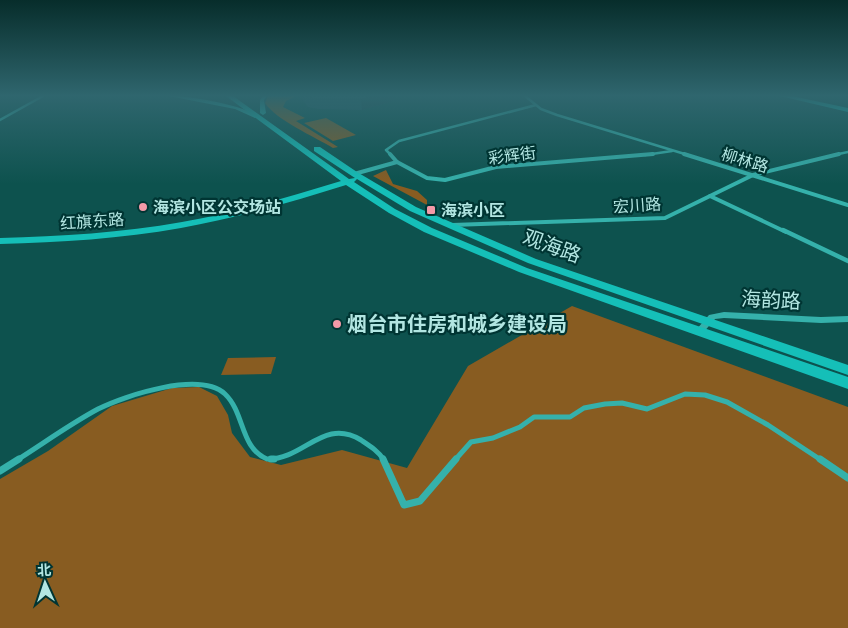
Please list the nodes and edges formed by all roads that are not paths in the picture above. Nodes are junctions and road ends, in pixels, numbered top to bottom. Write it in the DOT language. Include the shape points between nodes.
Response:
graph roads {
  1 [pos="275,125"];
  2 [pos="275,125"];
  3 [pos="460,125"];
  4 [pos="590,125"];
  5 [pos="673,151"];
  6 [pos="848,152"];
  7 [pos="397,162"];
  8 [pos="753,175"];
  9 [pos="351,178"];
  10 [pos="710,196"];
  11 [pos="848,204"];
  12 [pos="447,225"];
  13 [pos="0,234"];
  14 [pos="0,240"];
  15 [pos="848,261"];
  16 [pos="848,319"];
  17 [pos="702,327"];
  18 [pos="848,370"];
  19 [pos="848,383"];
  20 [pos="0,471"];
  21 [pos="848,478"];
  1 -- 9 [label="main road, 观海路"];
  2 -- 9 [label="main road, 观海路"];
  3 -- 7 [label="street" via="394,143 386,150"];
  4 -- 5 [label="street, 柳林路"];
  5 -- 7 [label="street, 彩辉街" via="635,157 496,167 445,180 427,178"];
  5 -- 8 [label="street, 柳林路"];
  6 -- 8 [label="street, 宏川路"];
  7 -- 9 [label="street"];
  8 -- 10 [label="street, 宏川路"];
  8 -- 11 [label="street, 柳林路"];
  9 -- 12 [label="main road, 观海路"];
  9 -- 13 [label="main road, 红旗东路" via="161,224 103,231"];
  9 -- 14 [label="main road, 红旗东路" via="243,210 161,229 98,237"];
  9 -- 17 [label="main road, 观海路" via="392,212 450,240 523,270"];
  10 -- 12 [label="street, 宏川路" via="665,218"];
  10 -- 15 [label="street"];
  12 -- 17 [label="main road, 观海路"];
  16 -- 17 [label="street, 海韵路" via="724,315 712,317"];
  17 -- 18 [label="main road, 观海路"];
  17 -- 19 [label="main road, 观海路"];
  20 -- 21 [label="street" via="114,402 193,382 210,384 223,391 234,404 247,440 265,459 282,459 324,434 344,431 362,440 378,452 404,504 420,501 471,442 493,438 520,427 534,417 570,417 584,408 605,404 622,403 647,409 685,394 705,394 727,402"];
}
